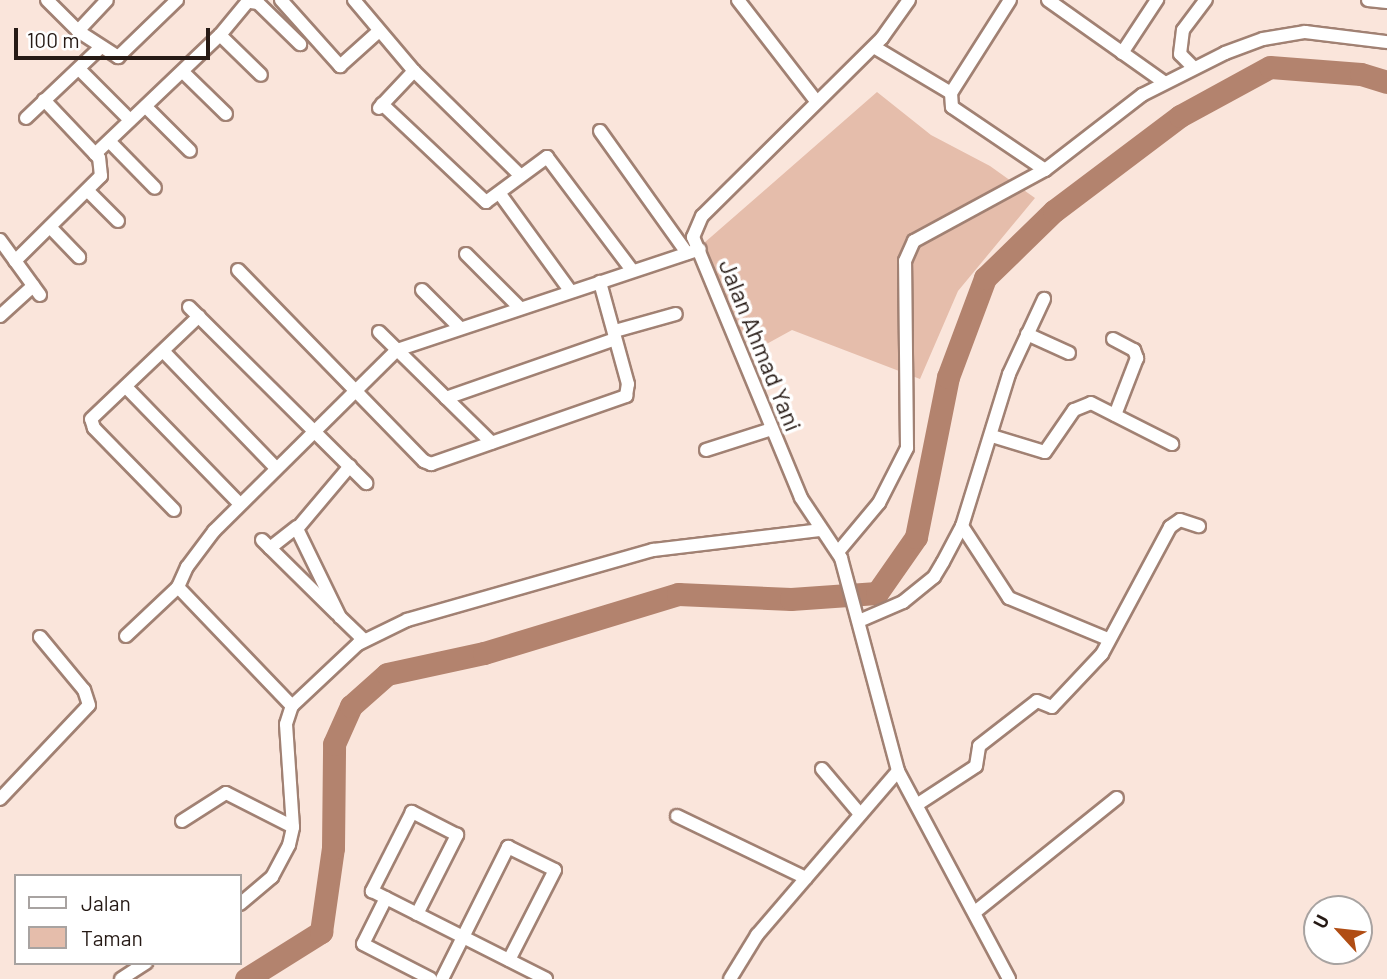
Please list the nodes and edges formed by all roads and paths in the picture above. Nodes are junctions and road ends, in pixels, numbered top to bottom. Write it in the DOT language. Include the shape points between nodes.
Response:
graph roads {
  1 [pos="47,0"];
  2 [pos="107,0"];
  3 [pos="177,0"];
  4 [pos="281,0"];
  5 [pos="354,0"];
  6 [pos="738,0"];
  7 [pos="909,0"];
  8 [pos="1010,0"];
  9 [pos="1048,0"];
  10 [pos="1157,0"];
  11 [pos="1206,0"];
  12 [pos="1368,0"];
  13 [pos="250,1"];
  14 [pos="1387,2"];
  15 [pos="78,31"];
  16 [pos="379,31"];
  17 [pos="220,35"];
  18 [pos="1387,42"];
  19 [pos="300,44"];
  20 [pos="101,47"];
  21 [pos="874,47"];
  22 [pos="1122,53"];
  23 [pos="1193,68"];
  24 [pos="79,69"];
  25 [pos="414,71"];
  26 [pos="183,72"];
  27 [pos="261,75"];
  28 [pos="1164,82"];
  29 [pos="951,93"];
  30 [pos="44,100"];
  31 [pos="816,101"];
  32 [pos="146,107"];
  33 [pos="226,114"];
  34 [pos="26,118"];
  35 [pos="130,120"];
  36 [pos="600,131"];
  37 [pos="110,142"];
  38 [pos="190,151"];
  39 [pos="95,154"];
  40 [pos="1045,170"];
  41 [pos="520,175"];
  42 [pos="155,188"];
  43 [pos="89,192"];
  44 [pos="500,194"];
  45 [pos="118,221"];
  46 [pos="50,227"];
  47 [pos="1,244"];
  48 [pos="693,251"];
  49 [pos="466,254"];
  50 [pos="79,257"];
  51 [pos="15,261"];
  52 [pos="631,269"];
  53 [pos="238,270"];
  54 [pos="600,282"];
  55 [pos="569,289"];
  56 [pos="422,290"];
  57 [pos="1044,299"];
  58 [pos="520,308"];
  59 [pos="676,314"];
  60 [pos="0,316"];
  61 [pos="459,327"];
  62 [pos="379,332"];
  63 [pos="1027,334"];
  64 [pos="614,336"];
  65 [pos="1113,339"];
  66 [pos="397,350"];
  67 [pos="163,351"];
  68 [pos="1069,353"];
  69 [pos="127,388"];
  70 [pos="353,390"];
  71 [pos="446,398"];
  72 [pos="1115,415"];
  73 [pos="772,429"];
  74 [pos="314,431"];
  75 [pos="992,436"];
  76 [pos="492,443"];
  77 [pos="1172,444"];
  78 [pos="706,450"];
  79 [pos="350,466"];
  80 [pos="276,468"];
  81 [pos="366,484"];
  82 [pos="240,504"];
  83 [pos="174,510"];
  84 [pos="962,526"];
  85 [pos="1199,526"];
  86 [pos="297,527"];
  87 [pos="820,530"];
  88 [pos="840,555"];
  89 [pos="178,587"];
  90 [pos="857,615"];
  91 [pos="340,617"];
  92 [pos="126,636"];
  93 [pos="40,637"];
  94 [pos="1108,639"];
  95 [pos="364,640"];
  96 [pos="292,706"];
  97 [pos="822,769"];
  98 [pos="898,771"];
  99 [pos="1117,798"];
  100 [pos="0,799"];
  101 [pos="918,804"];
  102 [pos="860,814"];
  103 [pos="677,816"];
  104 [pos="182,821"];
  105 [pos="293,827"];
  106 [pos="806,878"];
  107 [pos="386,898"];
  108 [pos="242,902"];
  109 [pos="975,912"];
  110 [pos="417,914"];
  111 [pos="463,937"];
  112 [pos="509,960"];
  113 [pos="143,965"];
  114 [pos="121,979"];
  115 [pos="431,979"];
  116 [pos="442,979"];
  117 [pos="546,979"];
  118 [pos="730,979"];
  119 [pos="1009,979"];
  1 -- 15 [label="street"];
  2 -- 15 [label="street"];
  3 -- 20 [label="street" via="118,58"];
  4 -- 16 [label="street" via="340,66"];
  5 -- 16 [label="street"];
  6 -- 31 [label="street"];
  7 -- 21 [label="street, Jalan Ahmad Yani"];
  8 -- 29 [label="street"];
  9 -- 22 [label="street"];
  10 -- 22 [label="street"];
  11 -- 23 [label="street" via="1183,30 1180,54"];
  12 -- 14 [label="street"];
  13 -- 17 [label="street"];
  13 -- 19 [label="street" via="258,3"];
  15 -- 20 [label="street"];
  16 -- 25 [label="street"];
  17 -- 26 [label="street"];
  17 -- 27 [label="street"];
  18 -- 23 [label="street" via="1305,32 1263,39"];
  20 -- 24 [label="street"];
  21 -- 29 [label="street"];
  21 -- 31 [label="street, Jalan Ahmad Yani"];
  22 -- 28 [label="street"];
  23 -- 28 [label="street"];
  24 -- 30 [label="street"];
  24 -- 35 [label="street"];
  25 -- 41 [label="street"];
  25 -- 44 [label="street" via="380,106 479,200 486,202"];
  26 -- 32 [label="street"];
  26 -- 33 [label="street"];
  28 -- 40 [label="street"];
  29 -- 40 [label="street" via="952,107"];
  30 -- 34 [label="street"];
  30 -- 39 [label="street"];
  31 -- 48 [label="street, Jalan Ahmad Yani" via="698,220"];
  32 -- 35 [label="street"];
  32 -- 38 [label="street"];
  35 -- 37 [label="street"];
  36 -- 48 [label="street"];
  37 -- 39 [label="street"];
  37 -- 42 [label="street"];
  39 -- 43 [label="street" via="101,176"];
  40 -- 88 [label="street" via="921,234 908,248 904,310 907,449 879,503"];
  41 -- 44 [label="street"];
  41 -- 52 [label="street" via="547,157"];
  43 -- 45 [label="street"];
  43 -- 46 [label="street"];
  44 -- 55 [label="street"];
  46 -- 50 [label="street"];
  46 -- 51 [label="street"];
  47 -- 51 [label="street"];
  48 -- 52 [label="street"];
  48 -- 73 [label="street, Jalan Ahmad Yani"];
  49 -- 58 [label="street"];
  51 -- 60 [label="street" via="36,290"];
  52 -- 54 [label="street"];
  53 -- 70 [label="street"];
  54 -- 55 [label="street"];
  54 -- 64 [label="street"];
  55 -- 58 [label="street"];
  56 -- 61 [label="street"];
  57 -- 63 [label="street"];
  58 -- 61 [label="street"];
  59 -- 64 [label="street"];
  61 -- 66 [label="street"];
  62 -- 66 [label="street"];
  63 -- 68 [label="street"];
  63 -- 75 [label="street" via="1006,380"];
  64 -- 71 [label="street"];
  64 -- 76 [label="street" via="628,384 626,396"];
  65 -- 72 [label="street" via="1134,350 1137,358"];
  66 -- 70 [label="street"];
  66 -- 71 [label="street"];
  67 -- 69 [label="street"];
  67 -- 74 [label="street" via="194,312"];
  67 -- 80 [label="street"];
  69 -- 82 [label="street"];
  69 -- 83 [label="street" via="93,416 92,424"];
  70 -- 74 [label="street"];
  70 -- 76 [label="street" via="426,463 440,463"];
  71 -- 76 [label="street"];
  72 -- 75 [label="street" via="1095,404 1082,405 1045,452"];
  72 -- 77 [label="street"];
  73 -- 78 [label="street"];
  73 -- 87 [label="street, Jalan Ahmad Yani"];
  74 -- 79 [label="street"];
  74 -- 80 [label="street"];
  75 -- 84 [label="street"];
  79 -- 81 [label="street"];
  79 -- 86 [label="street"];
  80 -- 82 [label="street"];
  82 -- 89 [label="street" via="200,547"];
  84 -- 90 [label="street" via="934,577 894,608"];
  84 -- 94 [label="street" via="1009,598"];
  85 -- 94 [label="street" via="1180,520 1170,527"];
  86 -- 91 [label="street"];
  86 -- 91 [label="street" via="266,544"];
  87 -- 88 [label="street, Jalan Ahmad Yani"];
  87 -- 95 [label="street" via="653,550 407,620"];
  88 -- 90 [label="street, Jalan Ahmad Yani"];
  89 -- 92 [label="street"];
  89 -- 96 [label="street"];
  90 -- 98 [label="street, Jalan Ahmad Yani"];
  91 -- 95 [label="street"];
  93 -- 100 [label="street" via="84,690 89,705"];
  94 -- 101 [label="street" via="1095,664 1052,707 1037,701 979,746 976,766"];
  95 -- 96 [label="street" via="338,658"];
  96 -- 105 [label="street" via="286,724"];
  97 -- 102 [label="street"];
  98 -- 101 [label="street, Jalan Ahmad Yani"];
  98 -- 102 [label="street"];
  99 -- 109 [label="street"];
  101 -- 109 [label="street, Jalan Ahmad Yani"];
  102 -- 106 [label="street"];
  103 -- 106 [label="street"];
  104 -- 105 [label="street" via="226,793"];
  105 -- 108 [label="street" via="282,864"];
  106 -- 118 [label="street" via="757,935"];
  107 -- 110 [label="street"];
  107 -- 110 [label="street" via="372,891 412,812 457,835"];
  107 -- 115 [label="street" via="363,944"];
  109 -- 119 [label="street, Jalan Ahmad Yani"];
  110 -- 111 [label="street"];
  111 -- 112 [label="street"];
  111 -- 112 [label="street" via="508,847 555,870"];
  111 -- 116 [label="street"];
  112 -- 117 [label="street"];
  113 -- 114 [label="street"];
}
